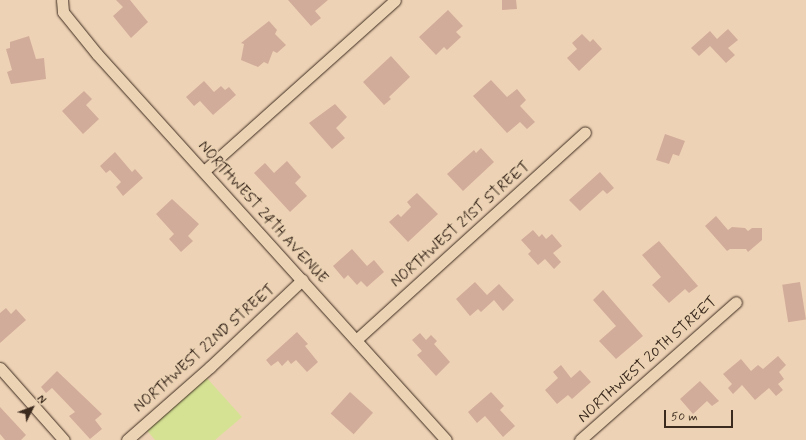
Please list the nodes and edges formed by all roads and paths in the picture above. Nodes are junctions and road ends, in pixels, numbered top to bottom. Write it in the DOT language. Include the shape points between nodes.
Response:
graph roads {
  1 [pos="395,0"];
  2 [pos="63,2"];
  3 [pos="586,132"];
  4 [pos="204,171"];
  5 [pos="302,280"];
  6 [pos="736,302"];
  7 [pos="356,340"];
  8 [pos="0,368"];
  9 [pos="64,440"];
  10 [pos="127,440"];
  11 [pos="446,440"];
  12 [pos="580,440"];
  1 -- 4 [label="street"];
  2 -- 4 [label="street, NORTHWEST 24TH AVENUE" via="63,12 97,54"];
  3 -- 7 [label="street, NORTHWEST 21ST STREET"];
  4 -- 5 [label="street, NORTHWEST 24TH AVENUE"];
  5 -- 7 [label="street, NORTHWEST 24TH AVENUE"];
  5 -- 10 [label="street, NORTHWEST 22ND STREET" via="210,367"];
  6 -- 12 [label="street, NORTHWEST 20TH STREET"];
  7 -- 11 [label="street, NORTHWEST 24TH AVENUE"];
  8 -- 9 [label="street"];
}
